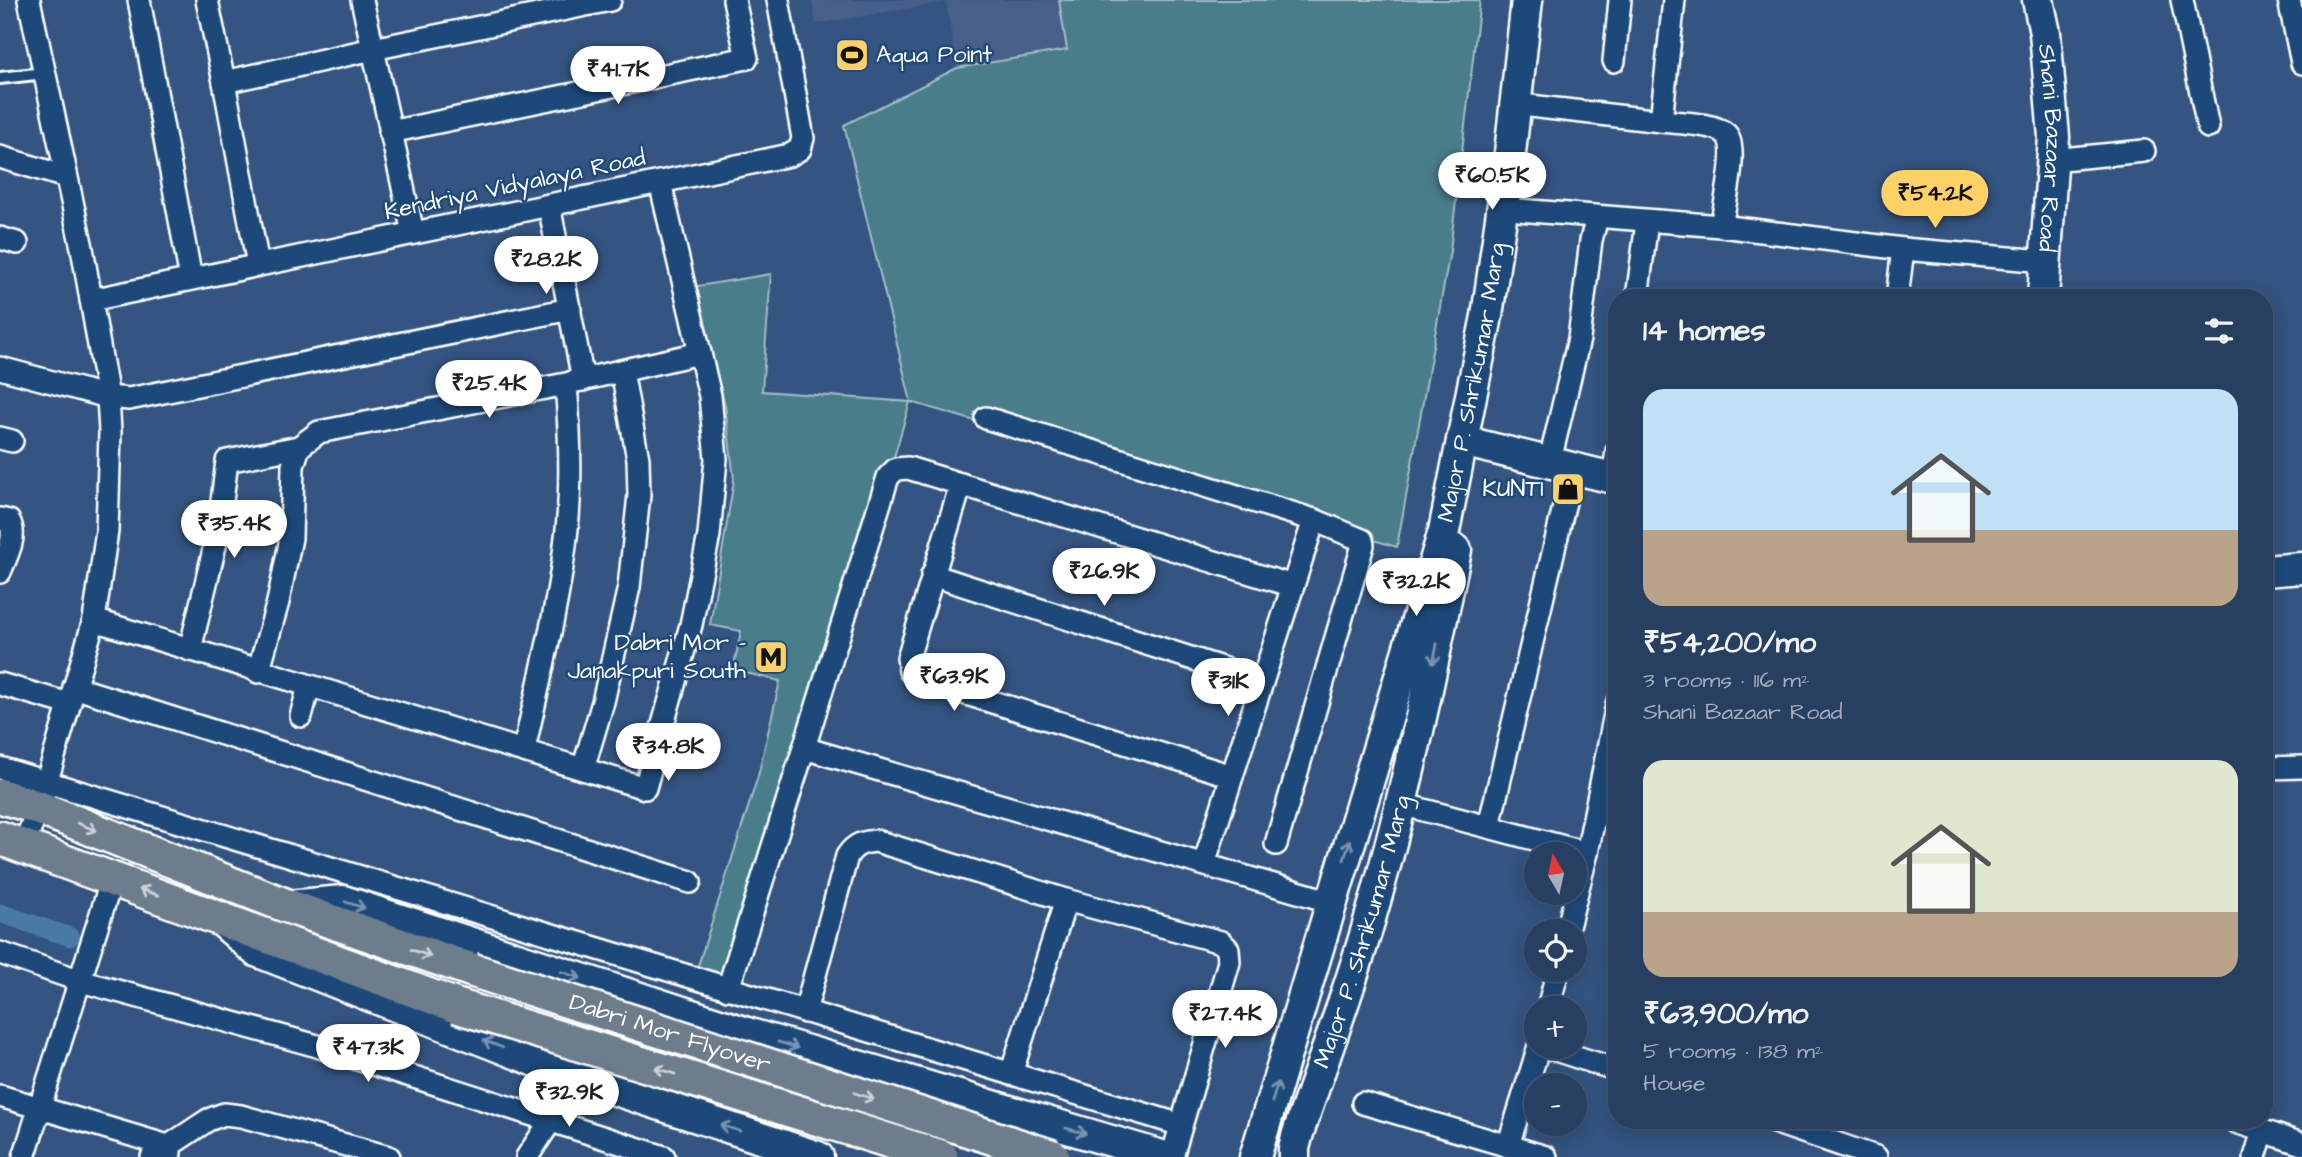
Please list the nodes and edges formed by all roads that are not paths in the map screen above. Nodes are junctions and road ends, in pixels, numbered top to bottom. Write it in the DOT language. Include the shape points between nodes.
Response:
graph roads {
  1 [pos="29,0"];
  2 [pos="139,0"];
  3 [pos="206,0"];
  4 [pos="362,0"];
  5 [pos="610,0"];
  6 [pos="734,0"];
  7 [pos="778,0"];
  8 [pos="1527,0"];
  9 [pos="1542,0"];
  10 [pos="1620,0"];
  11 [pos="1674,0"];
  12 [pos="2038,0"];
  13 [pos="2182,0"];
  14 [pos="2289,0"];
  15 [pos="373,49"];
  16 [pos="1614,61"];
  17 [pos="2302,63"];
  18 [pos="2302,69"];
  19 [pos="45,73"];
  20 [pos="0,79"];
  21 [pos="224,82"];
  22 [pos="1530,106"];
  23 [pos="1661,121"];
  24 [pos="2207,127"];
  25 [pos="390,132"];
  26 [pos="2144,150"];
  27 [pos="0,157"];
  28 [pos="2052,160"];
  29 [pos="66,177"];
  30 [pos="660,182"];
  31 [pos="549,205"];
  32 [pos="1518,211"];
  33 [pos="1597,218"];
  34 [pos="1647,222"];
  35 [pos="1721,226"];
  36 [pos="412,233"];
  37 [pos="1903,248"];
  38 [pos="2045,261"];
  39 [pos="258,265"];
  40 [pos="191,279"];
  41 [pos="1638,289"];
  42 [pos="1898,289"];
  43 [pos="2043,289"];
  44 [pos="91,300"];
  45 [pos="570,309"];
  46 [pos="700,353"];
  47 [pos="0,368"];
  48 [pos="622,371"];
  49 [pos="575,382"];
  50 [pos="108,397"];
  51 [pos="986,418"];
  52 [pos="1471,436"];
  53 [pos="299,447"];
  54 [pos="1563,458"];
  55 [pos="1608,463"];
  56 [pos="961,484"];
  57 [pos="0,519"];
  58 [pos="1314,520"];
  59 [pos="2302,568"];
  60 [pos="2273,570"];
  61 [pos="0,572"];
  62 [pos="932,575"];
  63 [pos="2302,583"];
  64 [pos="2273,585"];
  65 [pos="1293,586"];
  66 [pos="94,620"];
  67 [pos="190,650"];
  68 [pos="258,672"];
  69 [pos="1262,681"];
  70 [pos="0,684"];
  71 [pos="309,686"];
  72 [pos="71,696"];
  73 [pos="301,716"];
  74 [pos="804,748"];
  75 [pos="1608,749"];
  76 [pos="523,750"];
  77 [pos="2302,767"];
  78 [pos="0,768"];
  79 [pos="2273,768"];
  80 [pos="583,769"];
  81 [pos="1232,776"];
  82 [pos="0,796"];
  83 [pos="42,796"];
  84 [pos="1401,804"];
  85 [pos="1489,826"];
  86 [pos="12,842"];
  87 [pos="1547,842"];
  88 [pos="1276,844"];
  89 [pos="1587,853"];
  90 [pos="1204,864"];
  91 [pos="112,879"];
  92 [pos="690,882"];
  93 [pos="1066,900"];
  94 [pos="1332,901"];
  95 [pos="287,906"];
  96 [pos="214,915"];
  97 [pos="0,953"];
  98 [pos="83,971"];
  99 [pos="728,989"];
  100 [pos="805,1012"];
  101 [pos="1537,1059"];
  102 [pos="1582,1059"];
  103 [pos="1608,1067"];
  104 [pos="1011,1074"];
  105 [pos="579,1078"];
  106 [pos="0,1097"];
  107 [pos="1363,1103"];
  108 [pos="40,1108"];
  109 [pos="1037,1119"];
  110 [pos="549,1121"];
  111 [pos="1181,1125"];
  112 [pos="1795,1129"];
  113 [pos="2257,1129"];
  114 [pos="2263,1131"];
  115 [pos="2302,1144"];
  116 [pos="1508,1146"];
  117 [pos="164,1153"];
  118 [pos="24,1157"];
  119 [pos="388,1157"];
  120 [pos="527,1157"];
  121 [pos="664,1157"];
  122 [pos="818,1157"];
  123 [pos="941,1157"];
  124 [pos="1003,1157"];
  125 [pos="1053,1157"];
  126 [pos="1165,1157"];
  127 [pos="1172,1157"];
  128 [pos="1255,1157"];
  129 [pos="1294,1157"];
  130 [pos="1546,1157"];
  131 [pos="1877,1157"];
  132 [pos="2255,1157"];
  1 -- 19 [label="street"];
  2 -- 40 [label="street"];
  3 -- 21 [label="street"];
  4 -- 15 [label="street"];
  5 -- 15 [label="street"];
  6 -- 25 [label="street" via="747,58"];
  7 -- 30 [label="street, Kendriya Vidyalaya Road" via="803,138 800,149 790,155"];
  8 -- 52 [label="street, Major P. Shrikumar Marg"];
  9 -- 22 [label="street, Major P. Shrikumar Marg"];
  10 -- 16 [label="street"];
  11 -- 23 [label="street"];
  12 -- 28 [label="street, Shani Bazaar Road" via="2045,33"];
  13 -- 24 [label="street"];
  14 -- 17 [label="street"];
  15 -- 21 [label="street"];
  15 -- 25 [label="street"];
  17 -- 18 [label="street"];
  19 -- 20 [label="lane"];
  19 -- 29 [label="street"];
  21 -- 39 [label="street"];
  22 -- 23 [label="street"];
  22 -- 32 [label="street, Major P. Shrikumar Marg"];
  23 -- 35 [label="street" via="1726,133 1732,145"];
  25 -- 36 [label="street"];
  26 -- 28 [label="street"];
  27 -- 29 [label="street"];
  28 -- 38 [label="street, Shani Bazaar Road"];
  29 -- 44 [label="street"];
  30 -- 31 [label="street, Kendriya Vidyalaya Road"];
  30 -- 46 [label="street"];
  31 -- 36 [label="street, Kendriya Vidyalaya Road"];
  31 -- 45 [label="street"];
  32 -- 33 [label="street"];
  32 -- 52 [label="street, Major P. Shrikumar Marg" via="1493,382"];
  33 -- 34 [label="street"];
  33 -- 54 [label="street"];
  34 -- 35 [label="street"];
  34 -- 41 [label="street"];
  35 -- 37 [label="street"];
  36 -- 39 [label="street, Kendriya Vidyalaya Road"];
  37 -- 38 [label="street"];
  37 -- 42 [label="street"];
  38 -- 43 [label="street, Shani Bazaar Road"];
  39 -- 40 [label="street, Kendriya Vidyalaya Road"];
  40 -- 44 [label="street, Kendriya Vidyalaya Road"];
  44 -- 50 [label="street"];
  45 -- 49 [label="street"];
  45 -- 50 [label="street" via="151,395"];
  46 -- 48 [label="street"];
  46 -- 80 [label="street" via="716,459 709,535 691,625 645,788"];
  47 -- 50 [label="street"];
  48 -- 49 [label="street"];
  48 -- 80 [label="street" via="638,459 639,495 629,587"];
  49 -- 53 [label="street" via="319,432"];
  49 -- 76 [label="street" via="567,528 555,611"];
  50 -- 66 [label="street" via="107,531"];
  51 -- 58 [label="street"];
  52 -- 54 [label="street"];
  52 -- 84 [label="street, Major P. Shrikumar Marg, one-way" via="1422,716"];
  94 -- 52 [label="street, Major P. Shrikumar Marg, one-way"];
  53 -- 67 [label="street" via="228,461 218,533"];
  53 -- 68 [label="street" via="293,466 290,538"];
  54 -- 55 [label="street"];
  54 -- 85 [label="street"];
  56 -- 62 [label="street"];
  56 -- 65 [label="street"];
  56 -- 74 [label="street" via="908,468 896,469 888,477"];
  57 -- 61 [label="street" via="9,521 13,536"];
  58 -- 65 [label="street"];
  58 -- 88 [label="street" via="1357,536 1363,545"];
  59 -- 60 [label="street"];
  62 -- 69 [label="street"];
  62 -- 81 [label="street" via="908,659 918,680"];
  63 -- 64 [label="street"];
  65 -- 69 [label="street"];
  66 -- 67 [label="street"];
  66 -- 72 [label="street"];
  67 -- 68 [label="street"];
  68 -- 71 [label="street"];
  69 -- 81 [label="street"];
  70 -- 72 [label="street"];
  71 -- 73 [label="street"];
  71 -- 76 [label="street"];
  72 -- 83 [label="street"];
  72 -- 92 [label="street"];
  74 -- 90 [label="street"];
  74 -- 99 [label="street"];
  75 -- 89 [label="street"];
  76 -- 80 [label="street"];
  77 -- 79 [label="street"];
  78 -- 83 [label="street"];
  81 -- 90 [label="street"];
  82 -- 83 [label="main road, Dabri Mor Flyover"];
  83 -- 86 [label="street"];
  83 -- 95 [label="main road, Dabri Mor Flyover, one-way"];
  83 -- 99 [label="street"];
  84 -- 85 [label="street"];
  84 -- 129 [label="street, Major P. Shrikumar Marg" via="1366,934 1298,1133"];
  85 -- 87 [label="street"];
  86 -- 91 [label="main road, Dabri Mor Flyover"];
  90 -- 94 [label="street"];
  96 -- 91 [label="main road, Dabri Mor Flyover, one-way"];
  91 -- 98 [label="street"];
  93 -- 100 [label="street" via="876,841 863,842 848,856"];
  93 -- 104 [label="street"];
  93 -- 111 [label="street" via="1221,942 1228,949"];
  128 -- 94 [label="street, Major P. Shrikumar Marg, one-way"];
  95 -- 109 [label="street, one-way" via="343,901 750,1034"];
  95 -- 125 [label="main road, Dabri Mor Flyover, one-way, bridge"];
  105 -- 96 [label="street, one-way" via="256,951"];
  123 -- 96 [label="main road, Dabri Mor Flyover, one-way, bridge" via="457,1006"];
  97 -- 98 [label="street"];
  98 -- 108 [label="street"];
  98 -- 110 [label="street"];
  99 -- 100 [label="street"];
  100 -- 104 [label="street"];
  101 -- 116 [label="street"];
  102 -- 103 [label="street"];
  104 -- 111 [label="street"];
  105 -- 110 [label="street"];
  122 -- 105 [label="street, one-way"];
  106 -- 108 [label="street"];
  107 -- 116 [label="street"];
  108 -- 117 [label="street"];
  108 -- 118 [label="street"];
  109 -- 124 [label="street" via="1013,1139"];
  109 -- 126 [label="street, one-way"];
  110 -- 120 [label="street"];
  110 -- 121 [label="street"];
  111 -- 127 [label="street"];
  112 -- 131 [label="street"];
  113 -- 114 [label="street"];
  114 -- 115 [label="street"];
  114 -- 132 [label="street"];
  116 -- 130 [label="street"];
  117 -- 119 [label="street" via="208,1120 224,1114"];
}
